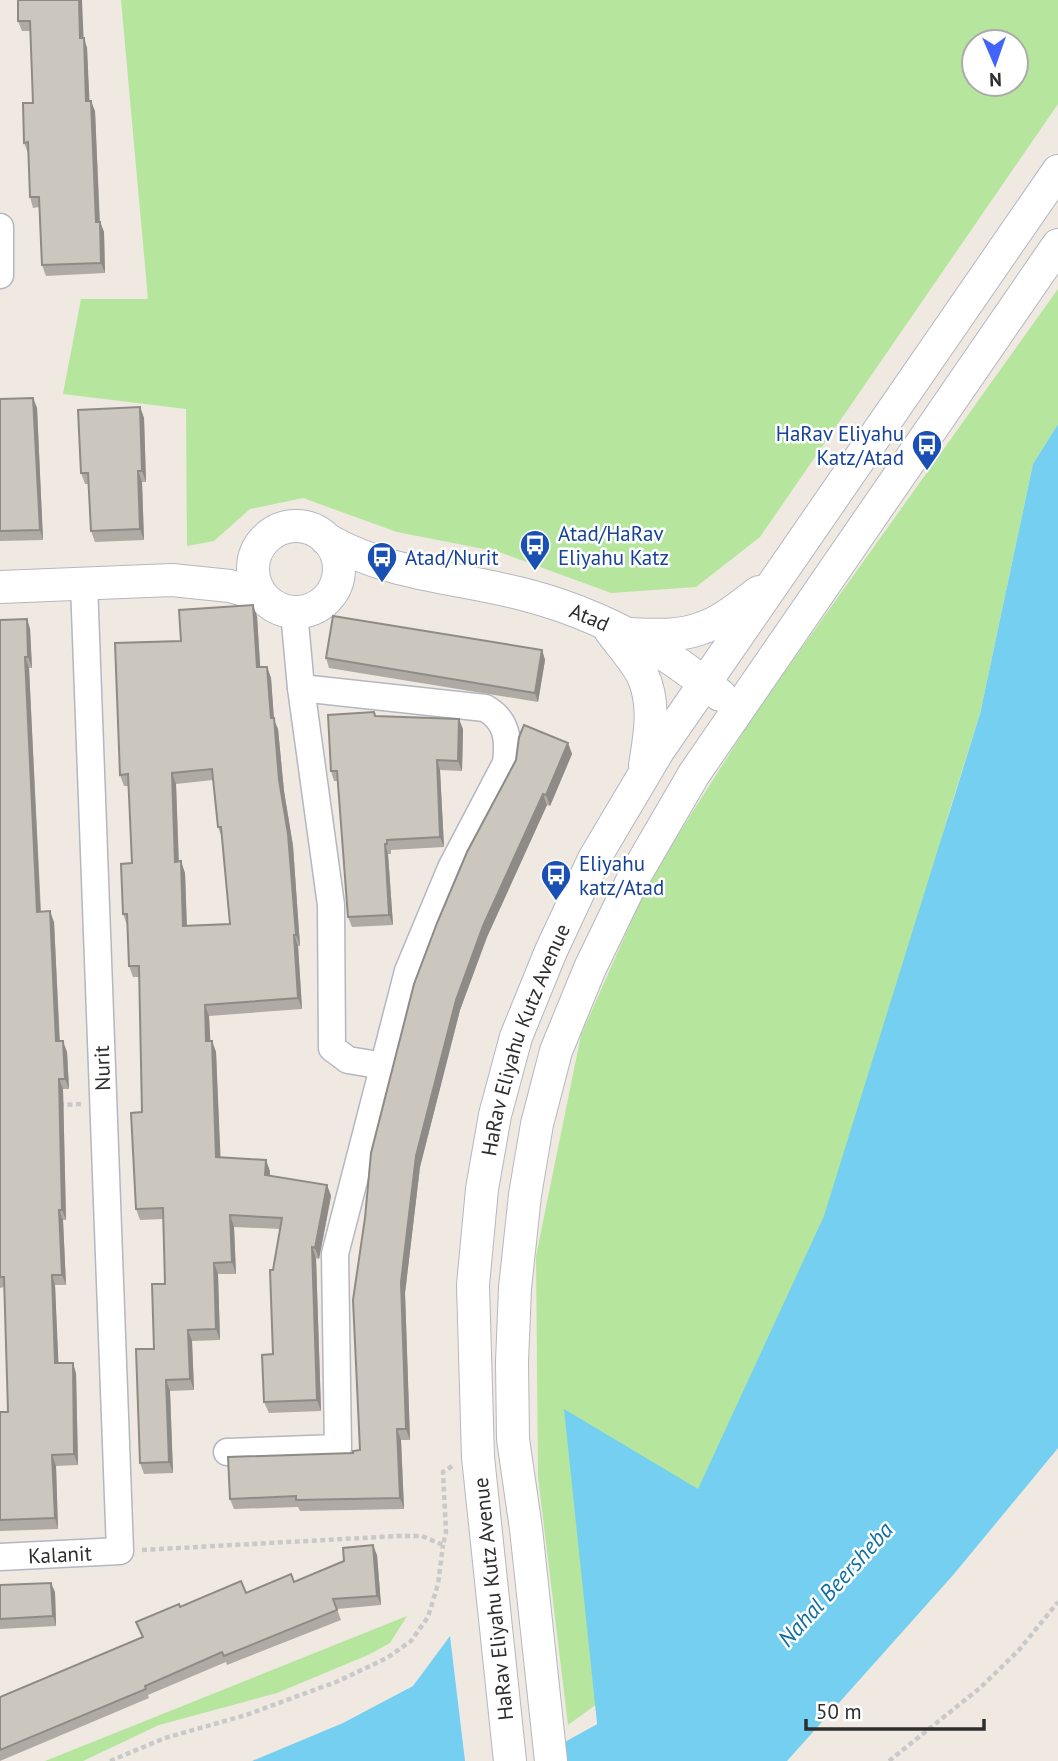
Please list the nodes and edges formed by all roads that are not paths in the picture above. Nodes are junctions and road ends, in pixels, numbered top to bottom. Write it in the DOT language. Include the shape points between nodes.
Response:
graph roads {
  1 [pos="1058,171"];
  2 [pos="0,227"];
  3 [pos="1058,245"];
  4 [pos="0,275"];
  5 [pos="326,539"];
  6 [pos="260,545"];
  7 [pos="419,575"];
  8 [pos="777,579"];
  9 [pos="172,580"];
  10 [pos="84,584"];
  11 [pos="0,587"];
  12 [pos="261,595"];
  13 [pos="329,598"];
  14 [pos="294,612"];
  15 [pos="615,628"];
  16 [pos="704,684"];
  17 [pos="301,688"];
  18 [pos="739,708"];
  19 [pos="643,777"];
  20 [pos="384,1066"];
  21 [pos="227,1452"];
  22 [pos="120,1551"];
  23 [pos="0,1557"];
  24 [pos="510,1761"];
  25 [pos="551,1761"];
  1 -- 8 [label="street, HaRav Eliyahu Kutz Avenue"];
  2 -- 4 [label="street"];
  3 -- 18 [label="street, HaRav Eliyahu Kutz Avenue"];
  5 -- 6 [label="street" via="309,528 288,527"];
  5 -- 7 [label="street, Atad" via="370,560"];
  5 -- 13 [label="street" via="339,564"];
  6 -- 9 [label="street" via="226,569"];
  6 -- 12 [label="street" via="253,570"];
  7 -- 13 [label="street, Atad" via="361,584"];
  7 -- 15 [label="street, Atad" via="526,595"];
  8 -- 15 [label="street" via="702,628 664,635"];
  8 -- 16 [label="street, HaRav Eliyahu Kutz Avenue"];
  9 -- 10 [label="street"];
  9 -- 12 [label="street" via="230,586"];
  10 -- 11 [label="street"];
  10 -- 22 [label="street, Nurit"];
  12 -- 14 [label="street" via="270,604"];
  13 -- 14 [label="street" via="307,611"];
  14 -- 17 [label="street"];
  15 -- 16 [label="street, Atad" via="670,658"];
  15 -- 19 [label="street" via="642,674 650,701 651,730"];
  16 -- 18 [label="street, Atad"];
  16 -- 19 [label="street, HaRav Eliyahu Kutz Avenue"];
  17 -- 20 [label="street" via="331,905 332,1048 348,1060"];
  17 -- 20 [label="street" via="472,705 497,715 506,733 506,763 451,868 408,971"];
  18 -- 25 [label="street, HaRav Eliyahu Kutz Avenue" via="633,879 590,968 556,1051 525,1195 515,1288 513,1439"];
  19 -- 24 [label="street, HaRav Eliyahu Kutz Avenue" via="594,859 516,1037 482,1189 473,1285 476,1420"];
  20 -- 21 [label="street" via="335,1254 338,1448"];
  22 -- 23 [label="street, Kalanit"];
}
